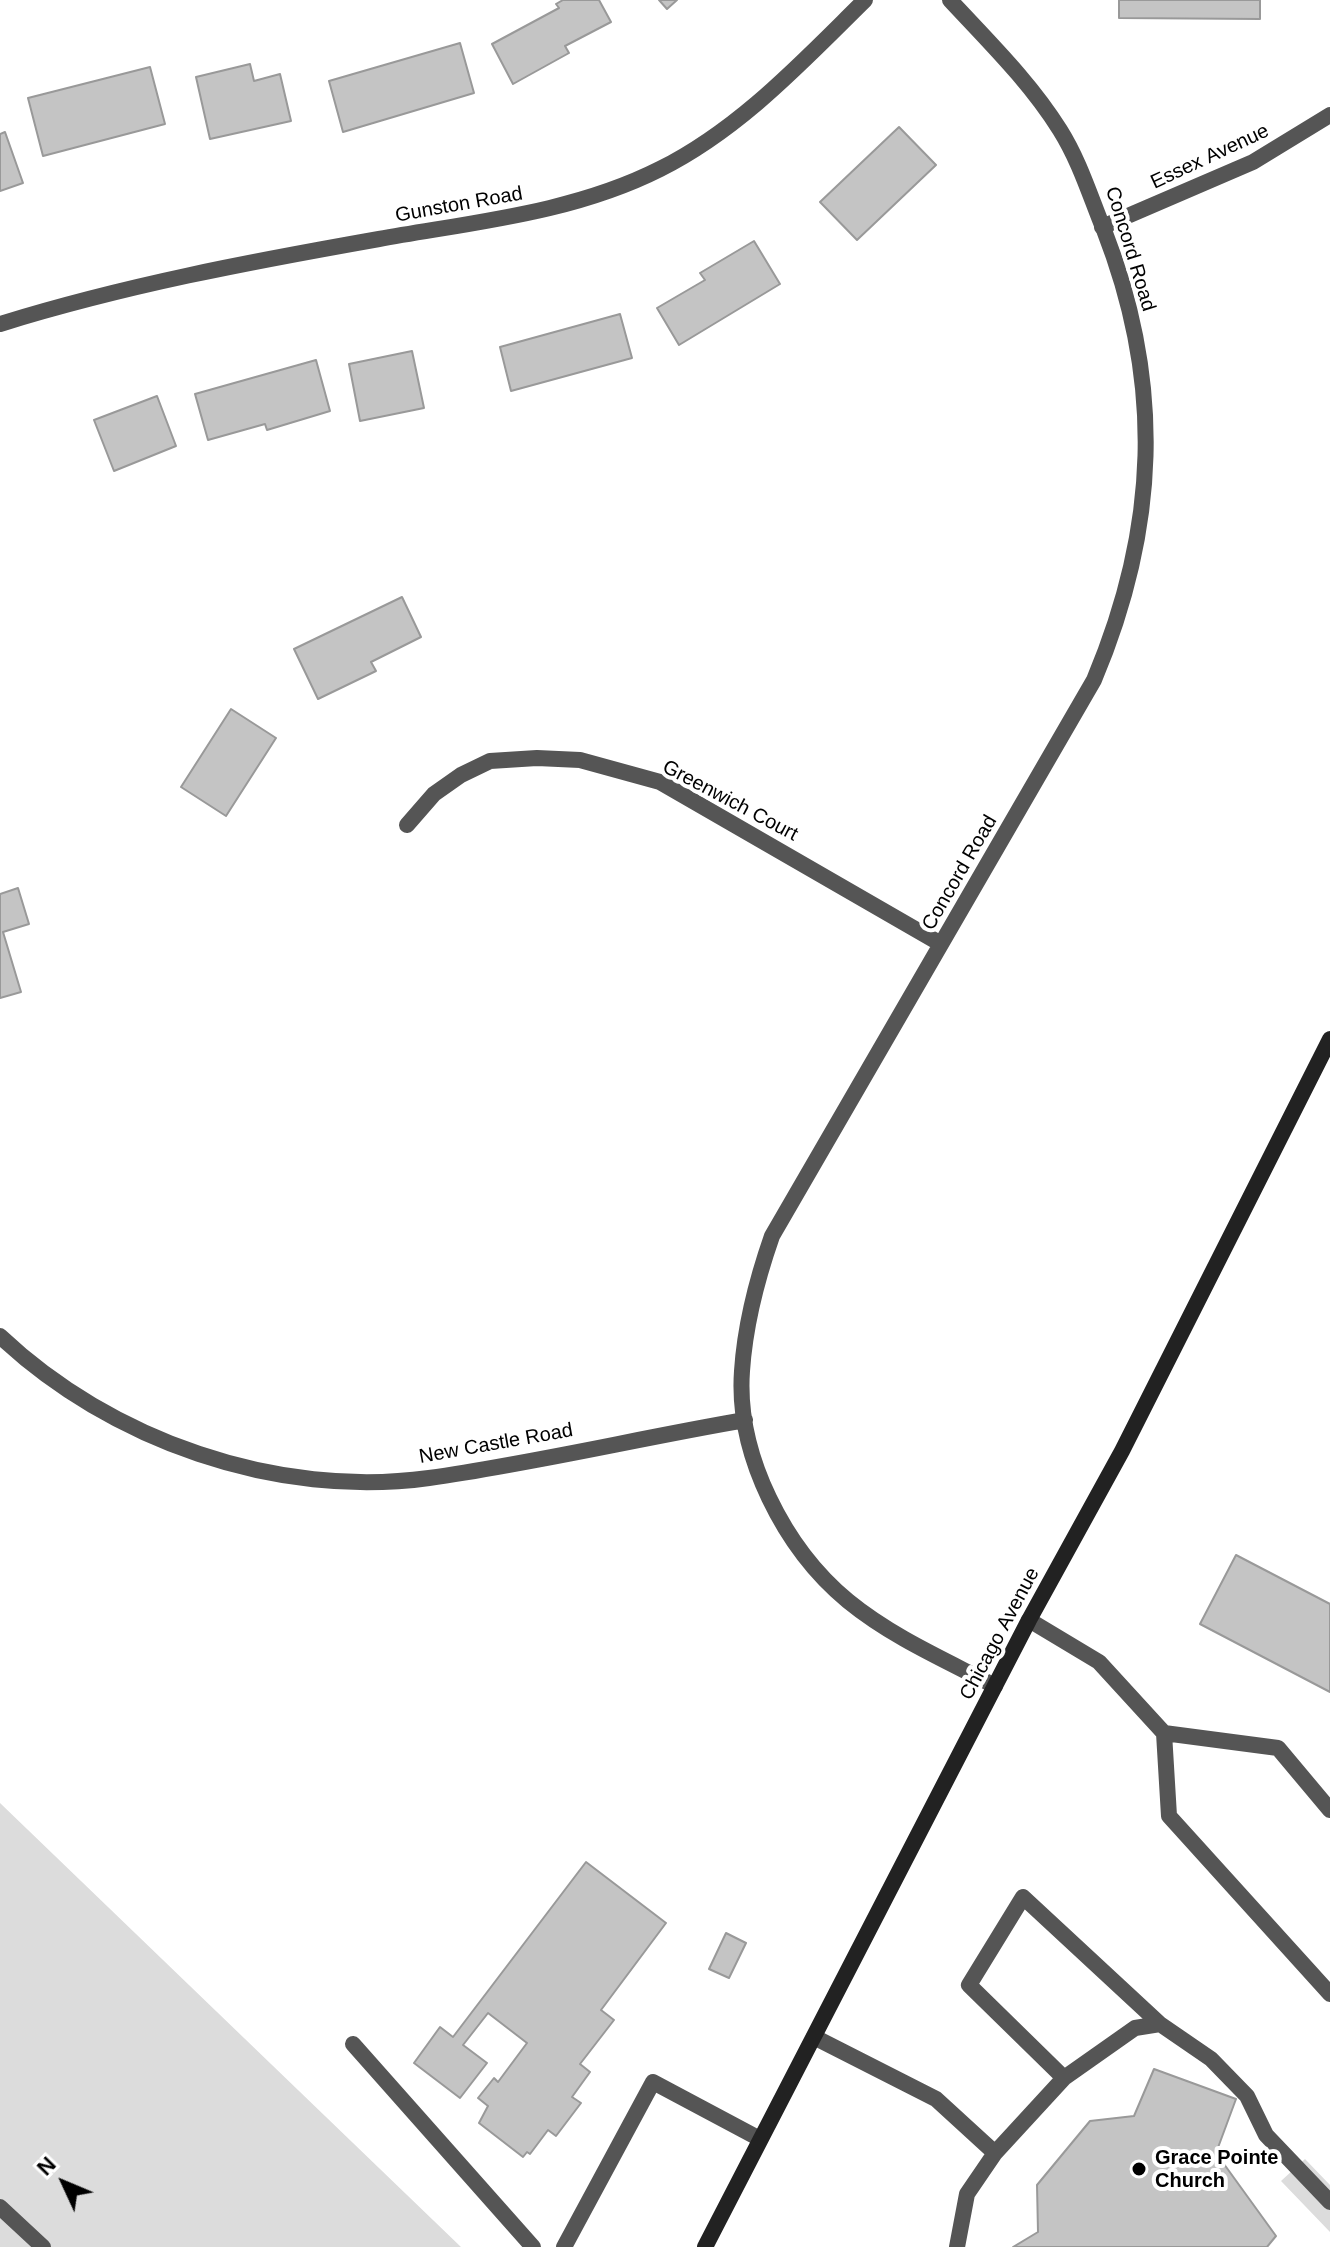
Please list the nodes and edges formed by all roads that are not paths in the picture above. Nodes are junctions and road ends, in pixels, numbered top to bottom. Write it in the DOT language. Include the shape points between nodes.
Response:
graph roads {
  1 [pos="865,0"];
  2 [pos="950,0"];
  3 [pos="1330,115"];
  4 [pos="1102,227"];
  5 [pos="0,324"];
  6 [pos="407,825"];
  7 [pos="941,944"];
  8 [pos="1328,1047"];
  9 [pos="0,1336"];
  10 [pos="745,1420"];
  11 [pos="1029,1620"];
  12 [pos="995,1686"];
  13 [pos="1164,1733"];
  14 [pos="1330,1810"];
  15 [pos="1330,1994"];
  16 [pos="1160,2024"];
  17 [pos="814,2037"];
  18 [pos="353,2044"];
  19 [pos="1064,2078"];
  20 [pos="760,2139"];
  21 [pos="995,2153"];
  22 [pos="1330,2202"];
  23 [pos="0,2207"];
  24 [pos="43,2247"];
  25 [pos="533,2247"];
  26 [pos="564,2247"];
  27 [pos="705,2247"];
  28 [pos="957,2247"];
  1 -- 5 [label="street, Gunston Road" via="756,104 711,139 629,183 546,209 177,275"];
  2 -- 4 [label="street, Concord Road" via="1014,68 1062,132 1089,183"];
  3 -- 4 [label="street, Essex Avenue" via="1253,162"];
  4 -- 7 [label="street, Concord Road" via="1119,267 1141,353 1146,457 1138,536 1117,627 1094,680"];
  6 -- 7 [label="street, Greenwich Court" via="434,794 490,761 580,760 660,782"];
  7 -- 10 [label="street, Concord Road" via="772,1236 757,1278 741,1373"];
  8 -- 11 [label="main road, Chicago Avenue" via="1122,1451"];
  9 -- 10 [label="street, New Castle Road" via="93,1406 187,1450 260,1471 340,1480 427,1478"];
  10 -- 12 [label="street, Concord Road" via="773,1504 826,1582 899,1637"];
  11 -- 12 [label="main road, Chicago Avenue"];
  11 -- 13 [label="street" via="1099,1662"];
  12 -- 17 [label="main road, Chicago Avenue"];
  13 -- 14 [label="street" via="1278,1748"];
  13 -- 15 [label="street" via="1169,1816"];
  16 -- 19 [label="street" via="1135,2028"];
  16 -- 19 [label="street" via="1023,1897 969,1985"];
  16 -- 22 [label="street" via="1211,2059 1247,2096 1266,2135"];
  17 -- 20 [label="main road, Chicago Avenue"];
  17 -- 21 [label="street" via="936,2099"];
  18 -- 25 [label="street"];
  19 -- 21 [label="street"];
  20 -- 26 [label="street" via="653,2082"];
  20 -- 27 [label="main road, Chicago Avenue"];
  21 -- 28 [label="street" via="967,2194"];
  23 -- 24 [label="street"];
}
